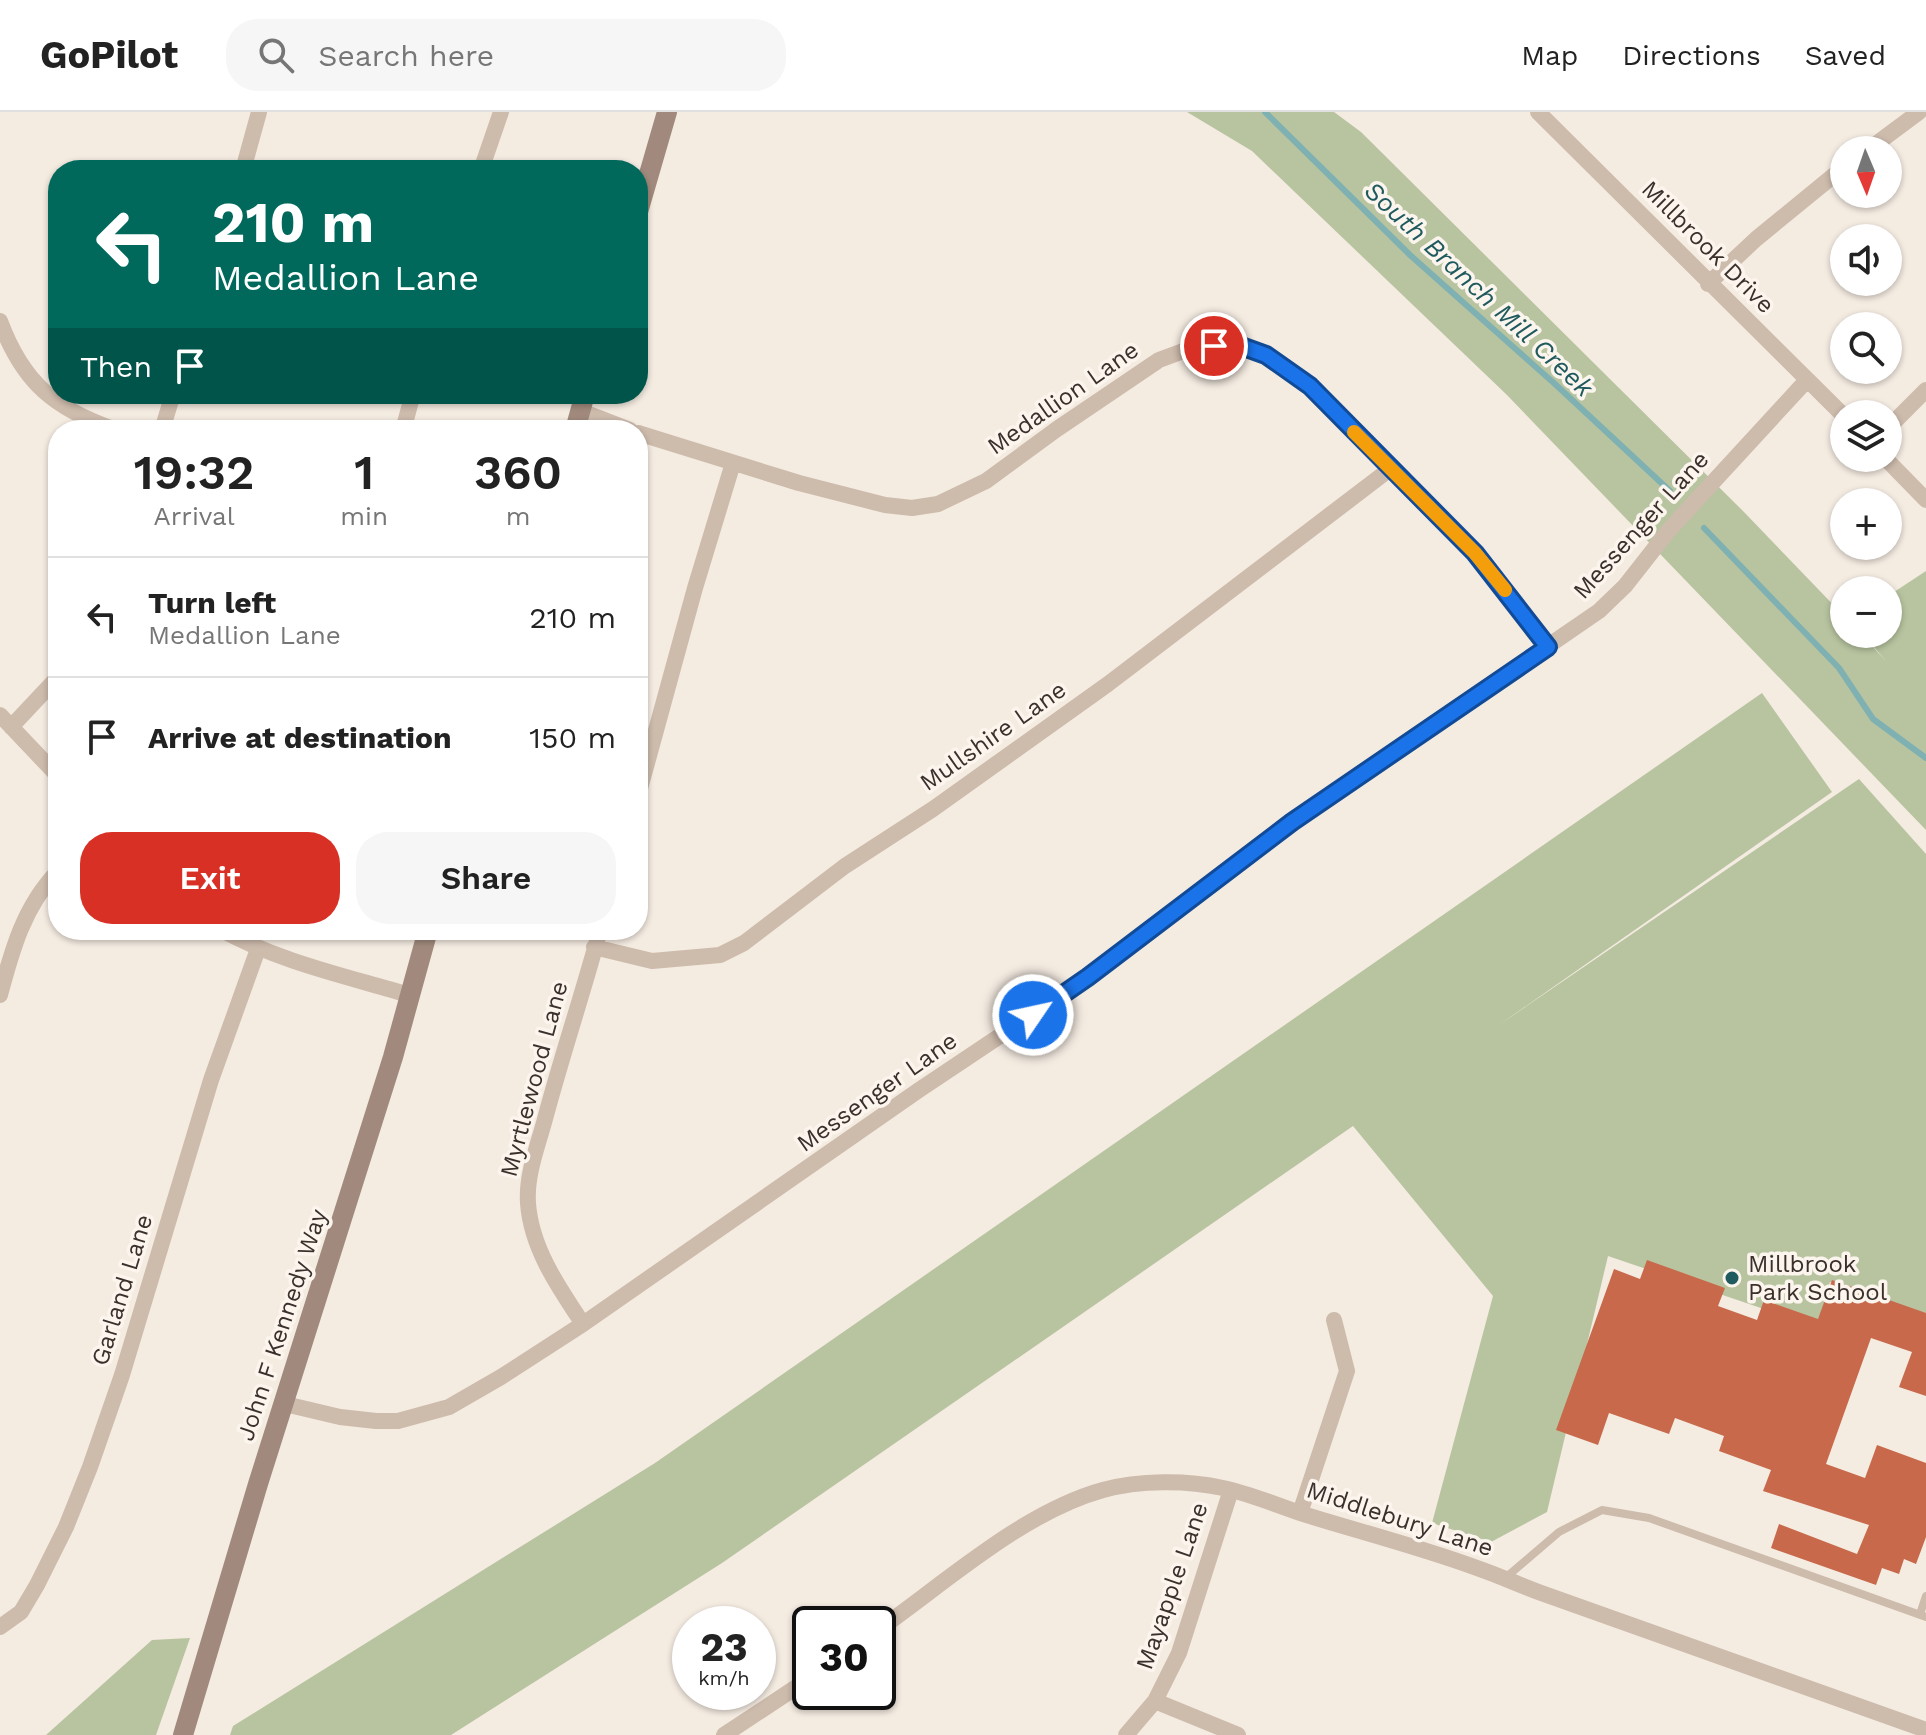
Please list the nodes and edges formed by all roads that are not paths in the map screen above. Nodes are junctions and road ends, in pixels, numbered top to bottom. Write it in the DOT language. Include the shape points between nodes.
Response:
graph roads {
  1 [pos="259,112"];
  2 [pos="501,112"];
  3 [pos="667,112"];
  4 [pos="1919,112"];
  5 [pos="1545,115"];
  6 [pos="1887,136"];
  7 [pos="246,160"];
  8 [pos="484,160"];
  9 [pos="648,178"];
  10 [pos="1830,178"];
  11 [pos="1708,284"];
  12 [pos="0,321"];
  13 [pos="1807,380"];
  14 [pos="1926,390"];
  15 [pos="48,396"];
  16 [pos="1830,402"];
  17 [pos="61,404"];
  18 [pos="580,412"];
  19 [pos="1902,414"];
  20 [pos="88,420"];
  21 [pos="602,420"];
  22 [pos="648,436"];
  23 [pos="733,463"];
  24 [pos="1390,469"];
  25 [pos="1899,472"];
  26 [pos="1926,500"];
  27 [pos="1548,647"];
  28 [pos="48,685"];
  29 [pos="5,721"];
  30 [pos="648,760"];
  31 [pos="48,766"];
  32 [pos="48,881"];
  33 [pos="241,940"];
  34 [pos="425,940"];
  35 [pos="596,940"];
  36 [pos="594,947"];
  37 [pos="258,949"];
  38 [pos="0,995"];
  39 [pos="409,995"];
  40 [pos="1334,1320"];
  41 [pos="583,1324"];
  42 [pos="285,1404"];
  43 [pos="1231,1490"];
  44 [pos="1300,1513"];
  45 [pos="1504,1579"];
  46 [pos="1926,1596"];
  47 [pos="1923,1616"];
  48 [pos="896,1617"];
  49 [pos="0,1627"];
  50 [pos="792,1690"];
  51 [pos="1155,1701"];
  52 [pos="1926,1730"];
  53 [pos="183,1735"];
  54 [pos="724,1735"];
  55 [pos="1126,1735"];
  56 [pos="1238,1735"];
  1 -- 7 [label="street"];
  2 -- 8 [label="street"];
  3 -- 9 [label="street"];
  4 -- 6 [label="street"];
  5 -- 11 [label="street, Millbrook Drive"];
  10 -- 11 [label="street"];
  11 -- 13 [label="street, Millbrook Drive"];
  12 -- 15 [label="street" via="15,358"];
  13 -- 16 [label="street, Millbrook Drive"];
  13 -- 27 [label="street, Messenger Lane" via="1669,530 1625,586"];
  14 -- 19 [label="street"];
  17 -- 20 [label="street"];
  18 -- 21 [label="street"];
  22 -- 23 [label="street, Medallion Lane"];
  23 -- 24 [label="street, Medallion Lane" via="885,505 938,504 986,481 1159,360 1186,350 1241,346 1266,355 1310,386"];
  23 -- 30 [label="street"];
  24 -- 27 [label="street, Medallion Lane" via="1475,553"];
  24 -- 36 [label="street, Mullshire Lane" via="1108,684 845,866 744,943 720,955 652,961"];
  25 -- 26 [label="street"];
  27 -- 41 [label="street, Messenger Lane" via="1292,822 1088,977"];
  28 -- 29 [label="street"];
  29 -- 31 [label="street"];
  32 -- 38 [label="street" via="23,921"];
  33 -- 37 [label="street"];
  34 -- 39 [label="street, John F Kennedy Way"];
  35 -- 36 [label="street, Myrtlewood Lane"];
  36 -- 41 [label="street, Myrtlewood Lane" via="536,1149 527,1202 550,1275"];
  37 -- 39 [label="street"];
  37 -- 49 [label="street, Garland Lane" via="211,1080 86,1477 21,1612"];
  39 -- 42 [label="street, John F Kennedy Way"];
  40 -- 44 [label="street" via="1347,1371"];
  41 -- 42 [label="street, Messenger Lane" via="462,1400 423,1415 376,1421"];
  42 -- 53 [label="street, John F Kennedy Way"];
  43 -- 44 [label="street, Middlebury Lane"];
  43 -- 48 [label="street, Middlebury Lane" via="1195,1484 1103,1490 1041,1516"];
  43 -- 51 [label="street, Mayapple Lane" via="1179,1653"];
  44 -- 45 [label="street, Middlebury Lane"];
  45 -- 47 [label="lane" via="1559,1532 1602,1510 1649,1518"];
  45 -- 52 [label="street, Middlebury Lane"];
  46 -- 47 [label="lane"];
  50 -- 54 [label="street"];
  51 -- 55 [label="street, Mayapple Lane"];
  51 -- 56 [label="street"];
}
